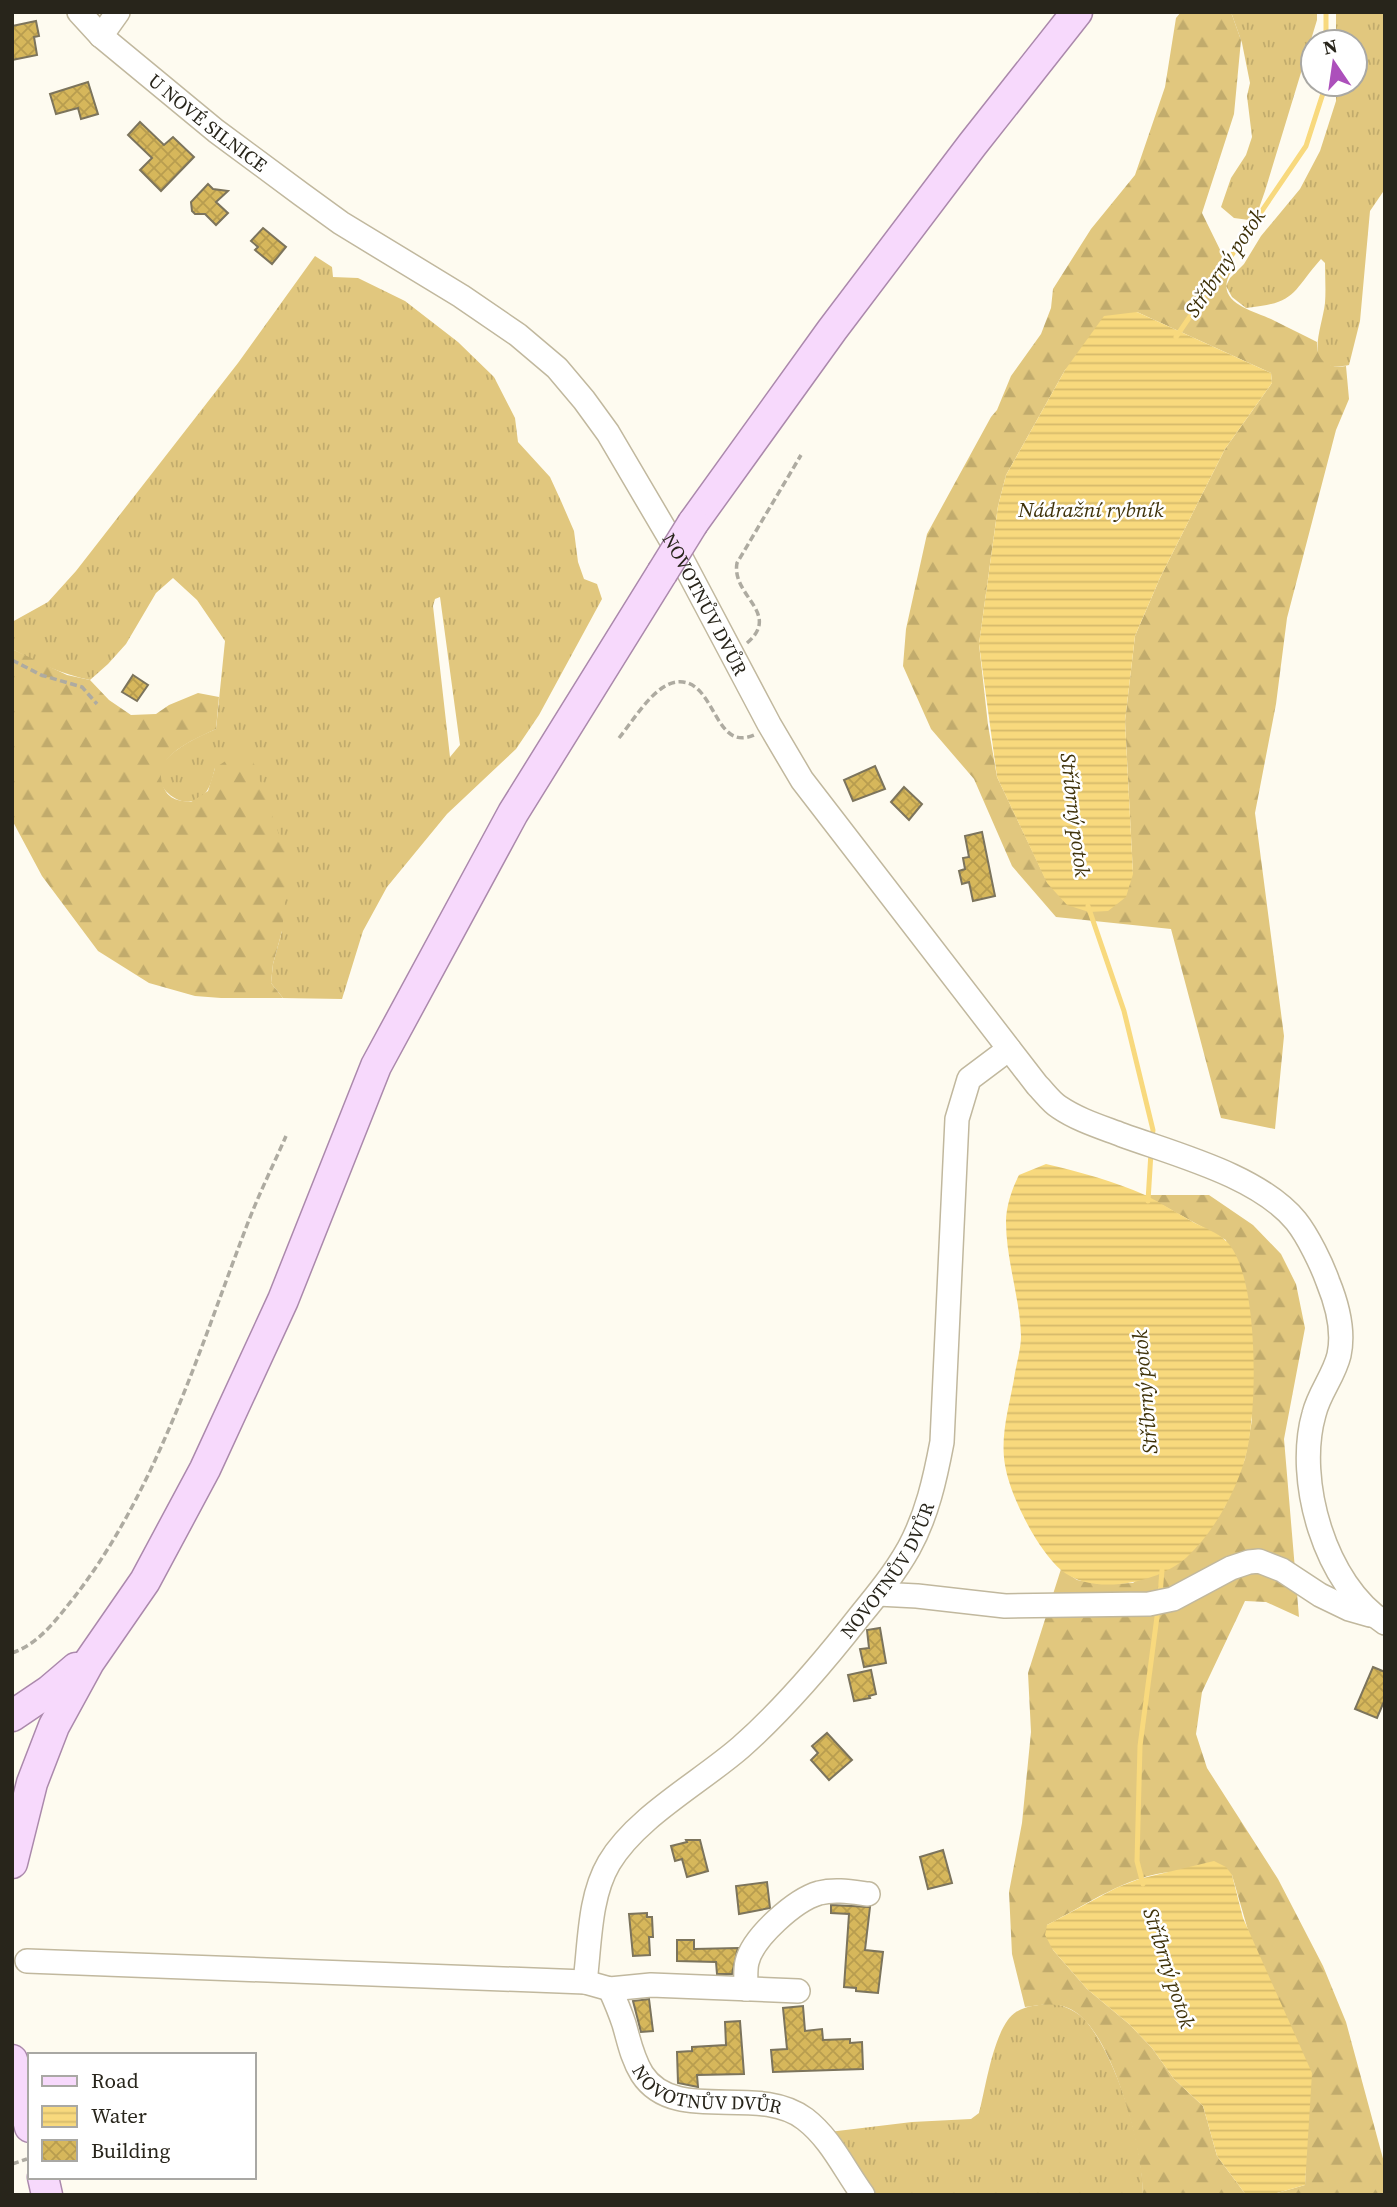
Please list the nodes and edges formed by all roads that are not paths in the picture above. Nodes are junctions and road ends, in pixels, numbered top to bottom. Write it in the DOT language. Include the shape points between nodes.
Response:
graph roads {
  1 [pos="79,12"];
  2 [pos="118,12"];
  3 [pos="1077,12"];
  4 [pos="101,36"];
  5 [pos="341,223"];
  6 [pos="1009,1049"];
  7 [pos="878,1594"];
  8 [pos="1379,1619"];
  9 [pos="104,1640"];
  10 [pos="12,1716"];
  11 [pos="12,1863"];
  12 [pos="868,1894"];
  13 [pos="27,1961"];
  14 [pos="585,1982"];
  15 [pos="610,1989"];
  16 [pos="746,1989"];
  17 [pos="798,1992"];
  18 [pos="12,2060"];
  19 [pos="28,2120"];
  20 [pos="863,2195"];
  1 -- 4 [label="street, U NOVÉ SILNICE"];
  2 -- 4 [label="street"];
  3 -- 9 [label="main road, bridge" via="832,330 693,523 513,813 376,1066 283,1300 205,1469 145,1581"];
  4 -- 5 [label="street, U NOVÉ SILNICE" via="216,131"];
  5 -- 6 [label="street, NOVOTNŮV DVŮR" via="461,296 557,368 608,433 802,780"];
  6 -- 7 [label="street, NOVOTNŮV DVŮR" via="969,1079 957,1119 942,1442 926,1511 909,1548"];
  6 -- 8 [label="street, NOVOTNŮV DVŮR" via="1057,1106 1249,1183 1297,1222 1328,1281 1341,1332 1339,1356 1314,1412 1308,1443 1310,1492 1332,1556 1357,1600"];
  7 -- 8 [label="street" via="1005,1606 1149,1604 1173,1599 1231,1568 1259,1561 1320,1595"];
  7 -- 14 [label="street, NOVOTNŮV DVŮR" via="831,1653 741,1747 637,1829 610,1862 593,1913"];
  9 -- 10 [label="main road" via="59,1683"];
  9 -- 11 [label="main road" via="75,1684 46,1745"];
  12 -- 16 [label="street" via="821,1892 791,1908 755,1945 747,1963"];
  13 -- 14 [label="street"];
  14 -- 15 [label="street"];
  15 -- 16 [label="street" via="651,1985"];
  15 -- 20 [label="street, NOVOTNŮV DVŮR" via="642,2075 663,2094 678,2100 754,2102 793,2112 838,2156"];
  16 -- 17 [label="street"];
  18 -- 19 [label="main road"];
}
